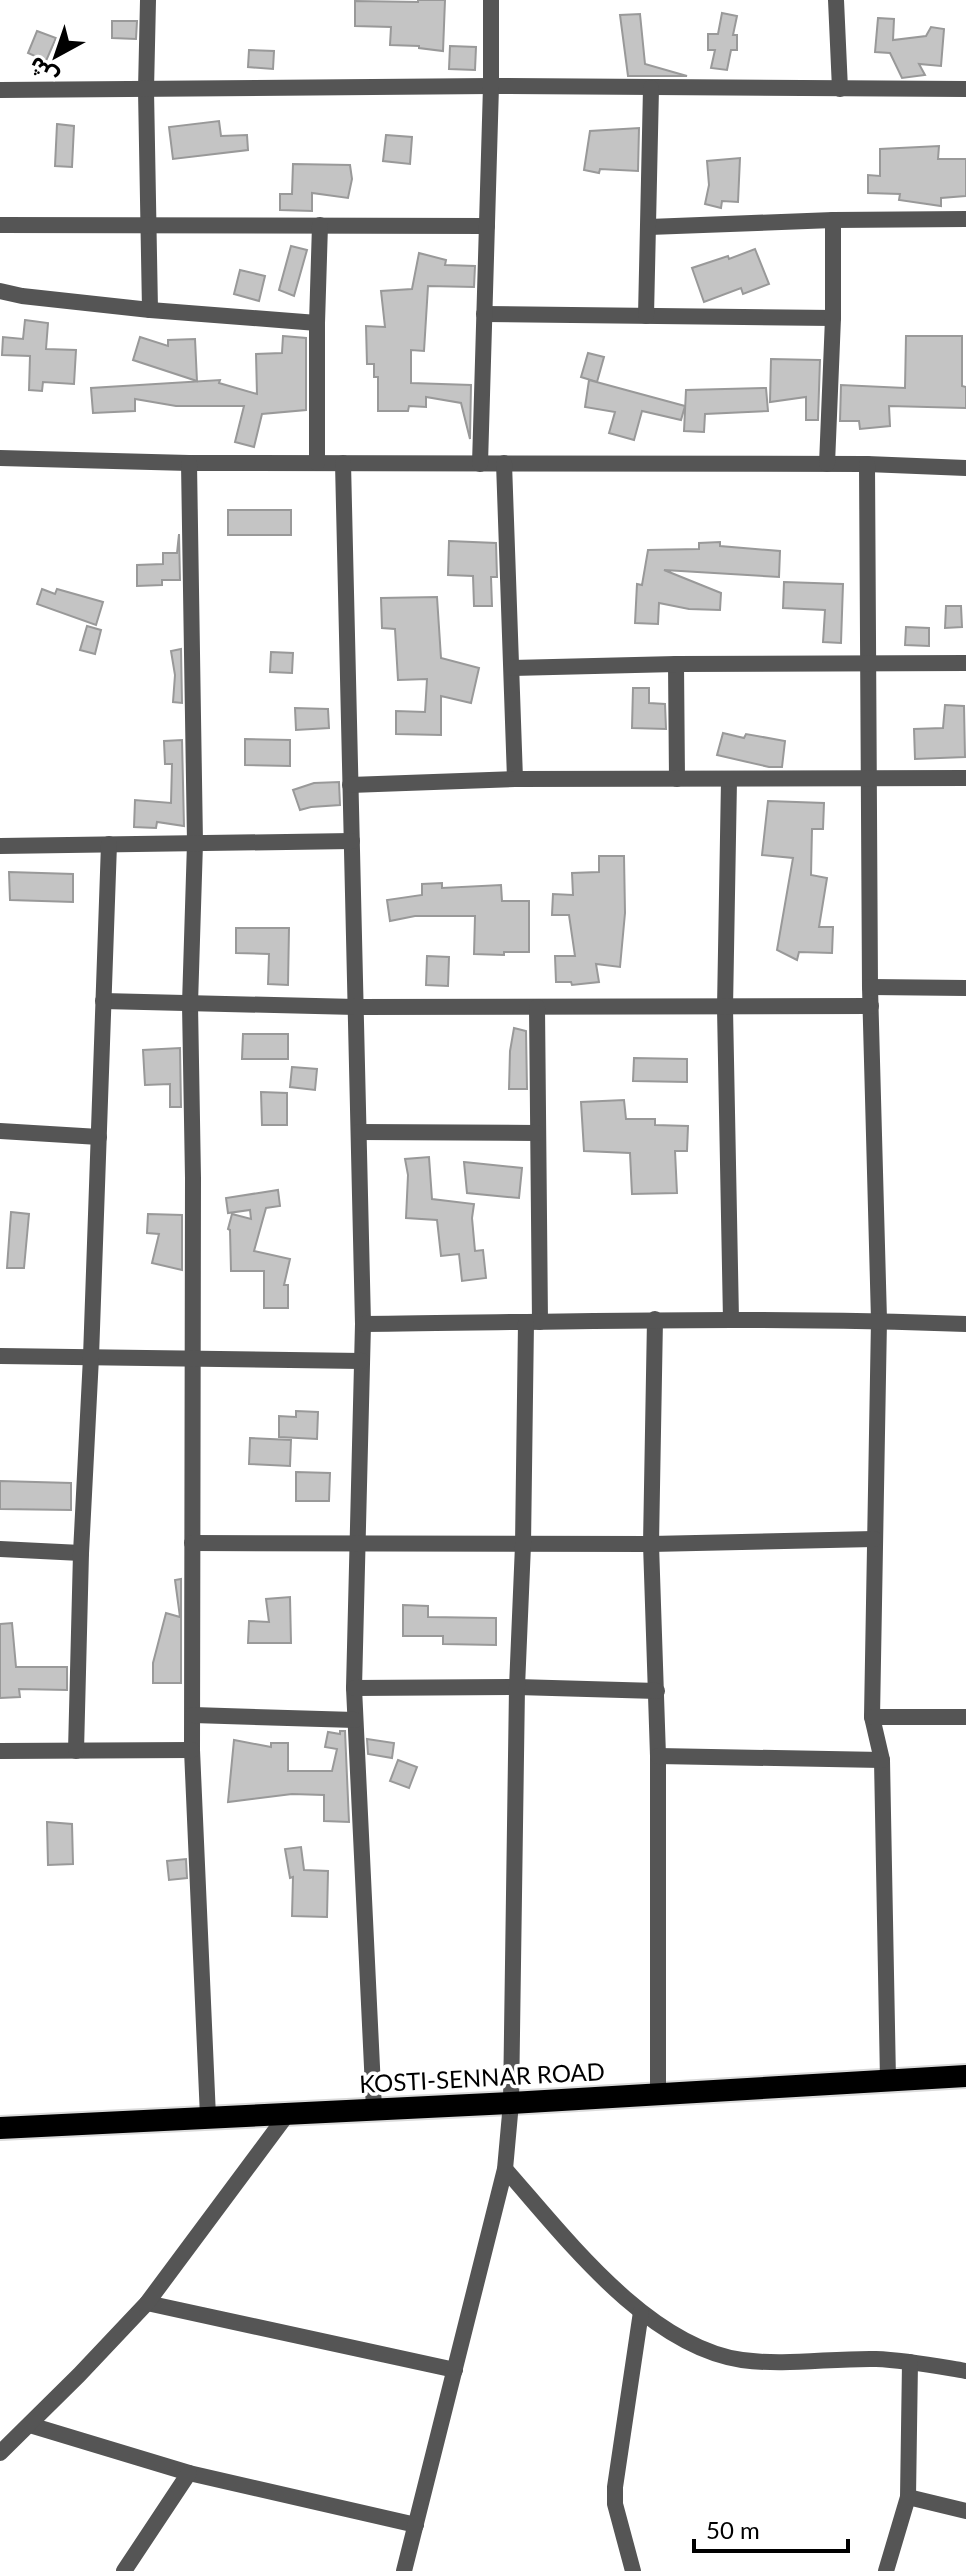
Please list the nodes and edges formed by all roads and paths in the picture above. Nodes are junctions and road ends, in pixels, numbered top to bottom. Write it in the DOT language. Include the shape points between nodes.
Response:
graph roads {
  1 [pos="148,0"];
  2 [pos="491,0"];
  3 [pos="836,0"];
  4 [pos="491,86"];
  5 [pos="651,88"];
  6 [pos="840,89"];
  7 [pos="966,89"];
  8 [pos="0,90"];
  9 [pos="146,90"];
  10 [pos="966,219"];
  11 [pos="833,220"];
  12 [pos="0,225"];
  13 [pos="148,225"];
  14 [pos="320,225"];
  15 [pos="487,226"];
  16 [pos="649,227"];
  17 [pos="0,291"];
  18 [pos="150,310"];
  19 [pos="484,314"];
  20 [pos="646,316"];
  21 [pos="833,318"];
  22 [pos="317,323"];
  23 [pos="0,458"];
  24 [pos="189,463"];
  25 [pos="317,463"];
  26 [pos="343,463"];
  27 [pos="504,463"];
  28 [pos="480,464"];
  29 [pos="827,464"];
  30 [pos="867,464"];
  31 [pos="966,468"];
  32 [pos="868,662"];
  33 [pos="966,663"];
  34 [pos="676,664"];
  35 [pos="512,668"];
  36 [pos="966,778"];
  37 [pos="515,779"];
  38 [pos="677,779"];
  39 [pos="729,780"];
  40 [pos="869,780"];
  41 [pos="350,785"];
  42 [pos="352,841"];
  43 [pos="195,843"];
  44 [pos="109,844"];
  45 [pos="0,846"];
  46 [pos="870,987"];
  47 [pos="966,988"];
  48 [pos="103,1001"];
  49 [pos="190,1004"];
  50 [pos="871,1006"];
  51 [pos="356,1007"];
  52 [pos="537,1007"];
  53 [pos="725,1008"];
  54 [pos="0,1131"];
  55 [pos="359,1132"];
  56 [pos="537,1133"];
  57 [pos="99,1137"];
  58 [pos="655,1319"];
  59 [pos="731,1320"];
  60 [pos="879,1320"];
  61 [pos="533,1322"];
  62 [pos="363,1324"];
  63 [pos="966,1324"];
  64 [pos="0,1356"];
  65 [pos="91,1357"];
  66 [pos="192,1360"];
  67 [pos="362,1361"];
  68 [pos="874,1539"];
  69 [pos="192,1543"];
  70 [pos="358,1543"];
  71 [pos="651,1544"];
  72 [pos="523,1545"];
  73 [pos="0,1549"];
  74 [pos="81,1553"];
  75 [pos="517,1687"];
  76 [pos="354,1688"];
  77 [pos="657,1691"];
  78 [pos="193,1715"];
  79 [pos="872,1717"];
  80 [pos="966,1717"];
  81 [pos="355,1720"];
  82 [pos="192,1750"];
  83 [pos="0,1751"];
  84 [pos="76,1751"];
  85 [pos="658,1756"];
  86 [pos="882,1760"];
  87 [pos="966,2076"];
  88 [pos="888,2080"];
  89 [pos="658,2094"];
  90 [pos="511,2103"];
  91 [pos="374,2109"];
  92 [pos="289,2112"];
  93 [pos="208,2117"];
  94 [pos="0,2128"];
  95 [pos="505,2169"];
  96 [pos="147,2303"];
  97 [pos="641,2312"];
  98 [pos="910,2362"];
  99 [pos="455,2370"];
  100 [pos="966,2371"];
  101 [pos="30,2425"];
  102 [pos="0,2453"];
  103 [pos="189,2473"];
  104 [pos="908,2497"];
  105 [pos="966,2511"];
  106 [pos="416,2525"];
  107 [pos="124,2571"];
  108 [pos="404,2571"];
  109 [pos="633,2571"];
  110 [pos="886,2571"];
  1 -- 9 [label="street"];
  2 -- 4 [label="street"];
  3 -- 6 [label="street"];
  4 -- 5 [label="street"];
  4 -- 9 [label="street"];
  4 -- 15 [label="street"];
  5 -- 6 [label="street"];
  5 -- 16 [label="street"];
  6 -- 7 [label="street"];
  8 -- 9 [label="street"];
  9 -- 13 [label="street"];
  10 -- 11 [label="street"];
  11 -- 16 [label="street"];
  11 -- 21 [label="street"];
  12 -- 13 [label="street"];
  13 -- 14 [label="street"];
  13 -- 18 [label="street"];
  14 -- 15 [label="street"];
  14 -- 22 [label="street"];
  15 -- 19 [label="street"];
  16 -- 20 [label="street"];
  17 -- 18 [label="street"];
  18 -- 22 [label="street"];
  19 -- 20 [label="street"];
  19 -- 28 [label="street"];
  20 -- 21 [label="street"];
  21 -- 29 [label="street"];
  22 -- 25 [label="street"];
  23 -- 24 [label="street"];
  24 -- 25 [label="street"];
  24 -- 43 [label="street"];
  25 -- 26 [label="street"];
  26 -- 28 [label="street"];
  26 -- 41 [label="street"];
  27 -- 28 [label="street"];
  27 -- 29 [label="street"];
  27 -- 35 [label="street"];
  29 -- 30 [label="street"];
  30 -- 31 [label="street"];
  30 -- 32 [label="street"];
  32 -- 33 [label="street"];
  32 -- 34 [label="street"];
  32 -- 40 [label="street"];
  34 -- 35 [label="street"];
  34 -- 38 [label="street"];
  35 -- 37 [label="street"];
  36 -- 40 [label="street"];
  37 -- 38 [label="street"];
  37 -- 41 [label="street"];
  38 -- 39 [label="street"];
  39 -- 40 [label="street"];
  39 -- 53 [label="street"];
  40 -- 46 [label="street"];
  41 -- 42 [label="street"];
  42 -- 43 [label="street"];
  42 -- 51 [label="street"];
  43 -- 44 [label="street"];
  43 -- 49 [label="street"];
  44 -- 45 [label="street"];
  44 -- 48 [label="street"];
  46 -- 47 [label="street"];
  46 -- 50 [label="street"];
  48 -- 49 [label="street"];
  48 -- 57 [label="street"];
  49 -- 51 [label="street"];
  49 -- 66 [label="street"];
  50 -- 53 [label="street"];
  50 -- 60 [label="street"];
  51 -- 52 [label="street"];
  51 -- 55 [label="street"];
  52 -- 53 [label="street"];
  52 -- 56 [label="street"];
  53 -- 59 [label="street"];
  54 -- 57 [label="street"];
  55 -- 56 [label="street"];
  55 -- 62 [label="street"];
  56 -- 61 [label="street"];
  57 -- 65 [label="street"];
  58 -- 59 [label="street"];
  58 -- 61 [label="street"];
  58 -- 71 [label="street"];
  59 -- 60 [label="street"];
  60 -- 63 [label="street"];
  60 -- 68 [label="street"];
  61 -- 62 [label="street"];
  61 -- 72 [label="street"];
  62 -- 67 [label="street"];
  64 -- 65 [label="street"];
  65 -- 66 [label="street"];
  65 -- 74 [label="street"];
  66 -- 67 [label="street"];
  66 -- 69 [label="street"];
  67 -- 70 [label="street"];
  68 -- 71 [label="street"];
  68 -- 79 [label="street"];
  69 -- 70 [label="street"];
  69 -- 78 [label="street"];
  70 -- 72 [label="street"];
  70 -- 76 [label="street"];
  71 -- 72 [label="street"];
  71 -- 77 [label="street"];
  72 -- 75 [label="street"];
  73 -- 74 [label="street"];
  74 -- 84 [label="street"];
  75 -- 76 [label="street"];
  75 -- 77 [label="street"];
  75 -- 90 [label="street"];
  76 -- 81 [label="street"];
  77 -- 85 [label="street"];
  78 -- 81 [label="street"];
  78 -- 82 [label="street"];
  79 -- 80 [label="street"];
  79 -- 86 [label="street"];
  81 -- 91 [label="street"];
  82 -- 84 [label="street"];
  82 -- 93 [label="street"];
  83 -- 84 [label="street"];
  85 -- 86 [label="street"];
  85 -- 89 [label="street"];
  86 -- 88 [label="street"];
  87 -- 88 [label="highway, KOSTI-SENNAR ROAD"];
  88 -- 89 [label="highway, KOSTI-SENNAR ROAD"];
  89 -- 90 [label="highway, KOSTI-SENNAR ROAD"];
  90 -- 91 [label="highway, KOSTI-SENNAR ROAD"];
  90 -- 95 [label="street"];
  91 -- 92 [label="highway, KOSTI-SENNAR ROAD"];
  92 -- 93 [label="highway, KOSTI-SENNAR ROAD"];
  92 -- 96 [label="street"];
  93 -- 94 [label="highway, KOSTI-SENNAR ROAD"];
  95 -- 97 [label="street"];
  95 -- 99 [label="street"];
  96 -- 99 [label="street"];
  96 -- 101 [label="street"];
  97 -- 98 [label="street" via="706,2350 739,2359"];
  97 -- 109 [label="street" via="615,2487"];
  98 -- 100 [label="street"];
  98 -- 104 [label="street"];
  99 -- 106 [label="street"];
  101 -- 102 [label="street"];
  101 -- 103 [label="street"];
  103 -- 106 [label="street"];
  103 -- 107 [label="street"];
  104 -- 105 [label="street"];
  104 -- 110 [label="street"];
  106 -- 108 [label="street"];
}
